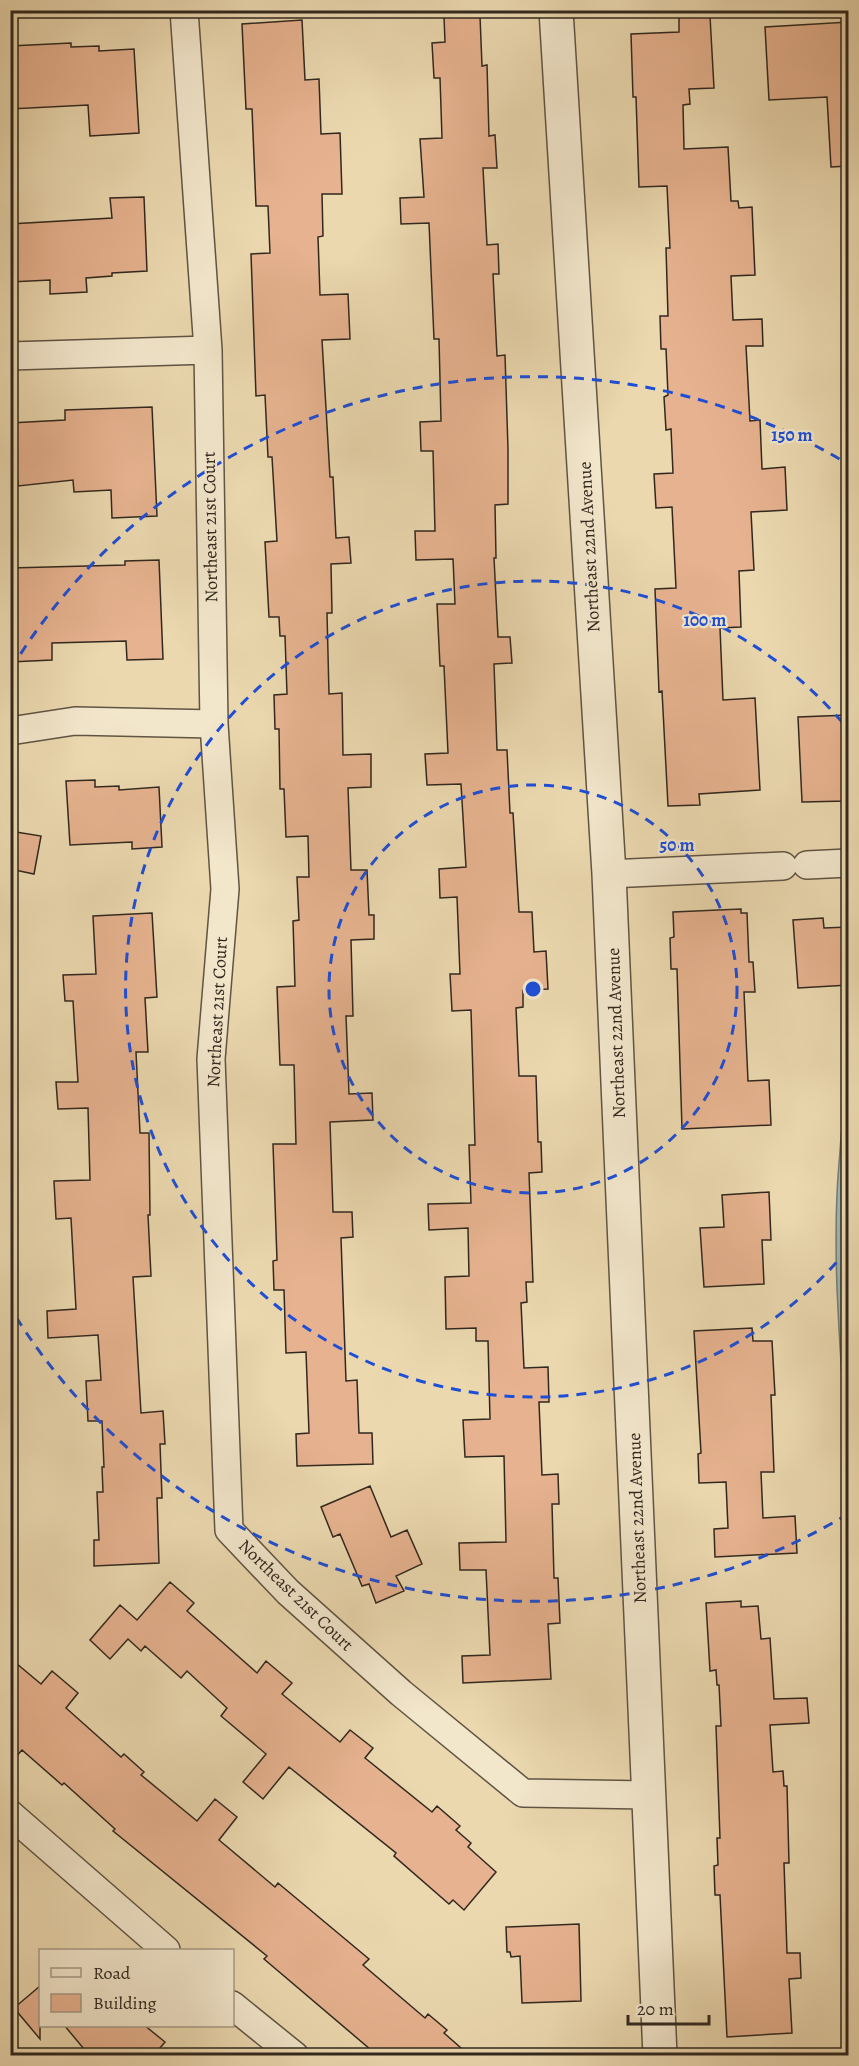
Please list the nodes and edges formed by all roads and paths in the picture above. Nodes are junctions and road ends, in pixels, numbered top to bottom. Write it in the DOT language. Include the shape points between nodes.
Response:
graph roads {
  1 [pos="184,10"];
  2 [pos="556,10"];
  3 [pos="208,350"];
  4 [pos="10,356"];
  5 [pos="214,724"];
  6 [pos="10,731"];
  7 [pos="849,863"];
  8 [pos="609,874"];
  9 [pos="649,1795"];
  10 [pos="10,1814"];
  11 [pos="165,1949"];
  12 [pos="234,2007"];
  13 [pos="295,2055"];
  14 [pos="660,2055"];
  1 -- 3 [label="street, Northeast 21st Court"];
  2 -- 8 [label="street, Northeast 22nd Avenue"];
  3 -- 4 [label="street"];
  3 -- 5 [label="street, Northeast 21st Court"];
  5 -- 6 [label="street" via="75,721"];
  5 -- 9 [label="street, Northeast 21st Court" via="225,890 211,1059 229,1530 288,1592 401,1694 523,1793"];
  7 -- 8 [label="street"];
  8 -- 9 [label="street, Northeast 22nd Avenue"];
  9 -- 14 [label="street, Northeast 22nd Avenue"];
  10 -- 11 [label="street"];
  12 -- 13 [label="street"];
}
